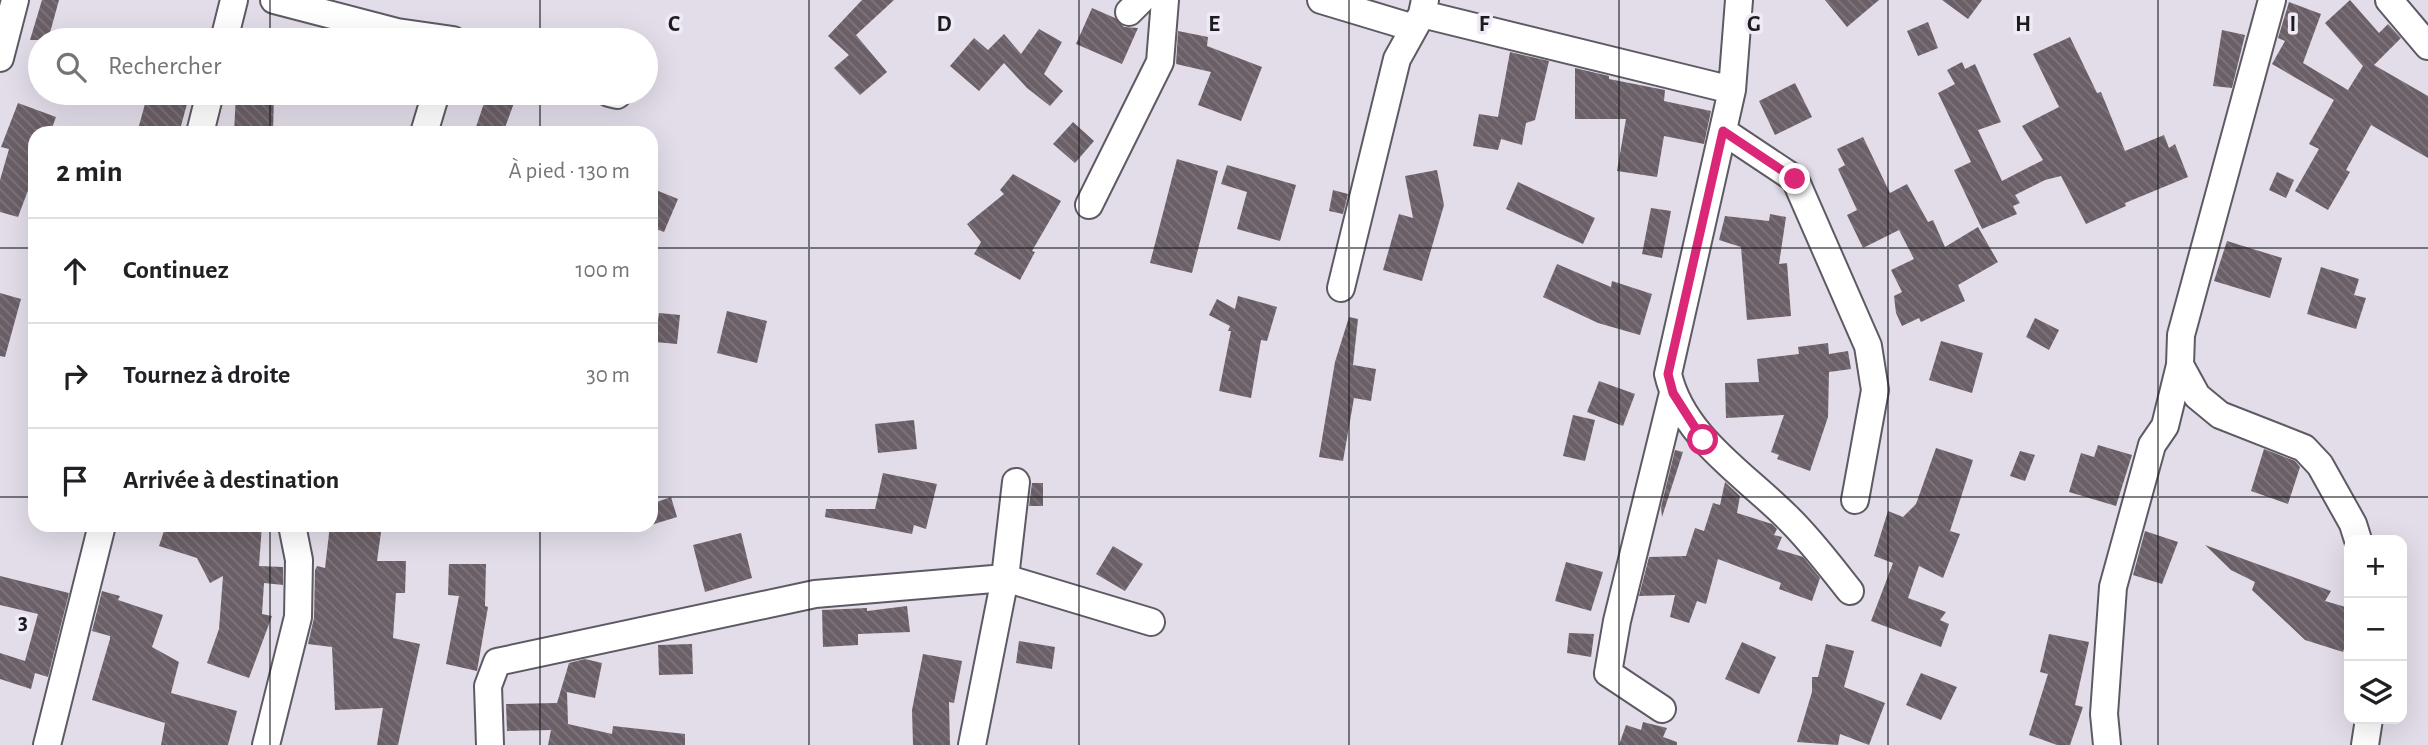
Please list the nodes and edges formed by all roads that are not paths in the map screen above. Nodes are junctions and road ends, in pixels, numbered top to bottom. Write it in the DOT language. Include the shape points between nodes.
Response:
graph roads {
  1 [pos="15,0"];
  2 [pos="234,0"];
  3 [pos="274,0"];
  4 [pos="1165,0"];
  5 [pos="1321,0"];
  6 [pos="1739,0"];
  7 [pos="2272,0"];
  8 [pos="2389,0"];
  9 [pos="1420,14"];
  10 [pos="227,28"];
  11 [pos="382,28"];
  12 [pos="2428,46"];
  13 [pos="0,58"];
  14 [pos="1732,90"];
  15 [pos="208,105"];
  16 [pos="432,105"];
  17 [pos="202,126"];
  18 [pos="426,126"];
  19 [pos="1723,131"];
  20 [pos="1089,205"];
  21 [pos="1341,288"];
  22 [pos="2180,365"];
  23 [pos="1673,393"];
  24 [pos="1016,482"];
  25 [pos="1856,500"];
  26 [pos="100,532"];
  27 [pos="293,532"];
  28 [pos="2356,535"];
  29 [pos="1005,578"];
  30 [pos="1850,591"];
  31 [pos="1151,622"];
  32 [pos="1661,709"];
  33 [pos="2367,724"];
  34 [pos="47,745"];
  35 [pos="265,745"];
  36 [pos="490,745"];
  37 [pos="972,745"];
  38 [pos="2107,745"];
  39 [pos="2365,745"];
  1 -- 13 [label="street"];
  2 -- 10 [label="street"];
  3 -- 11 [label="street"];
  4 -- 20 [label="street" via="1160,62"];
  5 -- 9 [label="street"];
  6 -- 14 [label="street"];
  7 -- 22 [label="street" via="2181,335"];
  8 -- 12 [label="street"];
  9 -- 14 [label="street"];
  9 -- 21 [label="street" via="1397,59"];
  14 -- 19 [label="street"];
  15 -- 17 [label="street"];
  16 -- 18 [label="street"];
  19 -- 23 [label="street" via="1668,374"];
  19 -- 25 [label="street" via="1795,179 1868,346 1875,390"];
  22 -- 28 [label="street" via="2197,396 2220,415 2304,448 2320,465"];
  22 -- 38 [label="street" via="2165,426 2152,445 2113,587 2104,714"];
  23 -- 30 [label="street" via="1703,440 1789,518"];
  23 -- 32 [label="street" via="1608,673"];
  24 -- 29 [label="street"];
  26 -- 34 [label="street"];
  27 -- 35 [label="street" via="299,560 298,617"];
  29 -- 31 [label="street"];
  29 -- 36 [label="street" via="815,594 497,662 488,686"];
  29 -- 37 [label="street"];
  33 -- 39 [label="street"];
}
